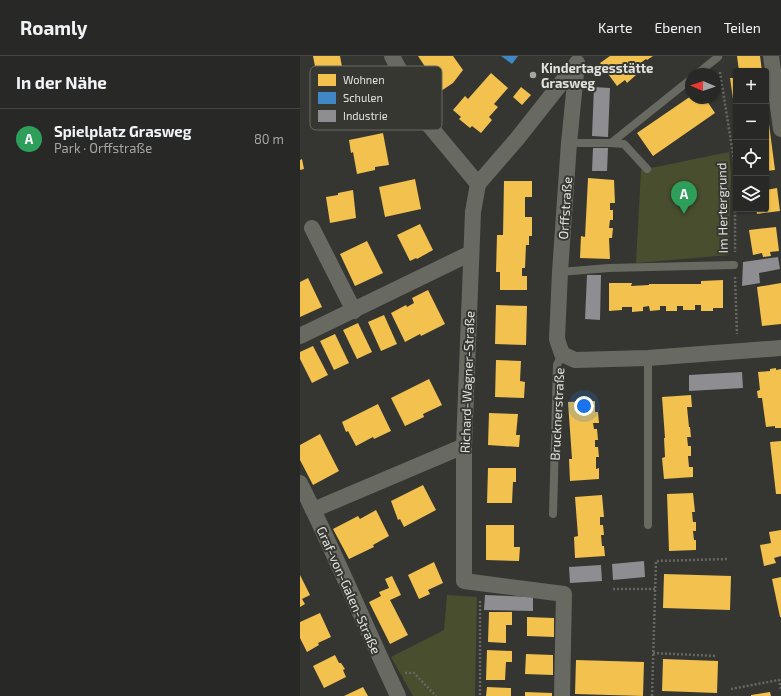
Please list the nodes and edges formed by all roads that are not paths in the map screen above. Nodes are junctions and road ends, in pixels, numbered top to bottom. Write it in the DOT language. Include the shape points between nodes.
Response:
graph roads {
  1 [pos="392,56"];
  2 [pos="771,56"];
  3 [pos="718,57"];
  4 [pos="580,59"];
  5 [pos="397,66"];
  6 [pos="704,68"];
  7 [pos="685,84"];
  8 [pos="781,129"];
  9 [pos="433,130"];
  10 [pos="569,143"];
  11 [pos="611,143"];
  12 [pos="647,169"];
  13 [pos="478,184"];
  14 [pos="312,228"];
  15 [pos="471,253"];
  16 [pos="734,266"];
  17 [pos="560,272"];
  18 [pos="354,311"];
  19 [pos="300,336"];
  20 [pos="781,348"];
  21 [pos="562,354"];
  22 [pos="648,358"];
  23 [pos="464,446"];
  24 [pos="300,483"];
  25 [pos="313,510"];
  26 [pos="553,514"];
  27 [pos="648,525"];
  28 [pos="398,696"];
  29 [pos="562,696"];
  1 -- 5 [label="street"];
  2 -- 8 [label="street"];
  3 -- 6 [label="lane"];
  4 -- 10 [label="street, Orffstraße"];
  4 -- 13 [label="street"];
  7 -- 11 [label="lane"];
  9 -- 13 [label="street"];
  10 -- 11 [label="lane"];
  10 -- 17 [label="street, Orffstraße"];
  11 -- 12 [label="lane" via="624,144"];
  13 -- 15 [label="street, Richard-Wagner-Straße" via="473,212"];
  14 -- 18 [label="street"];
  15 -- 18 [label="street"];
  15 -- 23 [label="street, Richard-Wagner-Straße"];
  16 -- 17 [label="lane, Im Hertergrund" via="609,268"];
  17 -- 21 [label="street, Orffstraße" via="557,339"];
  18 -- 19 [label="street"];
  20 -- 22 [label="street, Brucknerstraße"];
  21 -- 22 [label="street, Brucknerstraße" via="575,360"];
  21 -- 26 [label="lane, Brucknerstraße" via="557,365"];
  22 -- 27 [label="lane"];
  23 -- 25 [label="street"];
  23 -- 29 [label="street, Richard-Wagner-Straße" via="472,582 564,594"];
  24 -- 25 [label="street, Graf-von-Galen-Straße"];
  25 -- 28 [label="street, Graf-von-Galen-Straße"];
}
